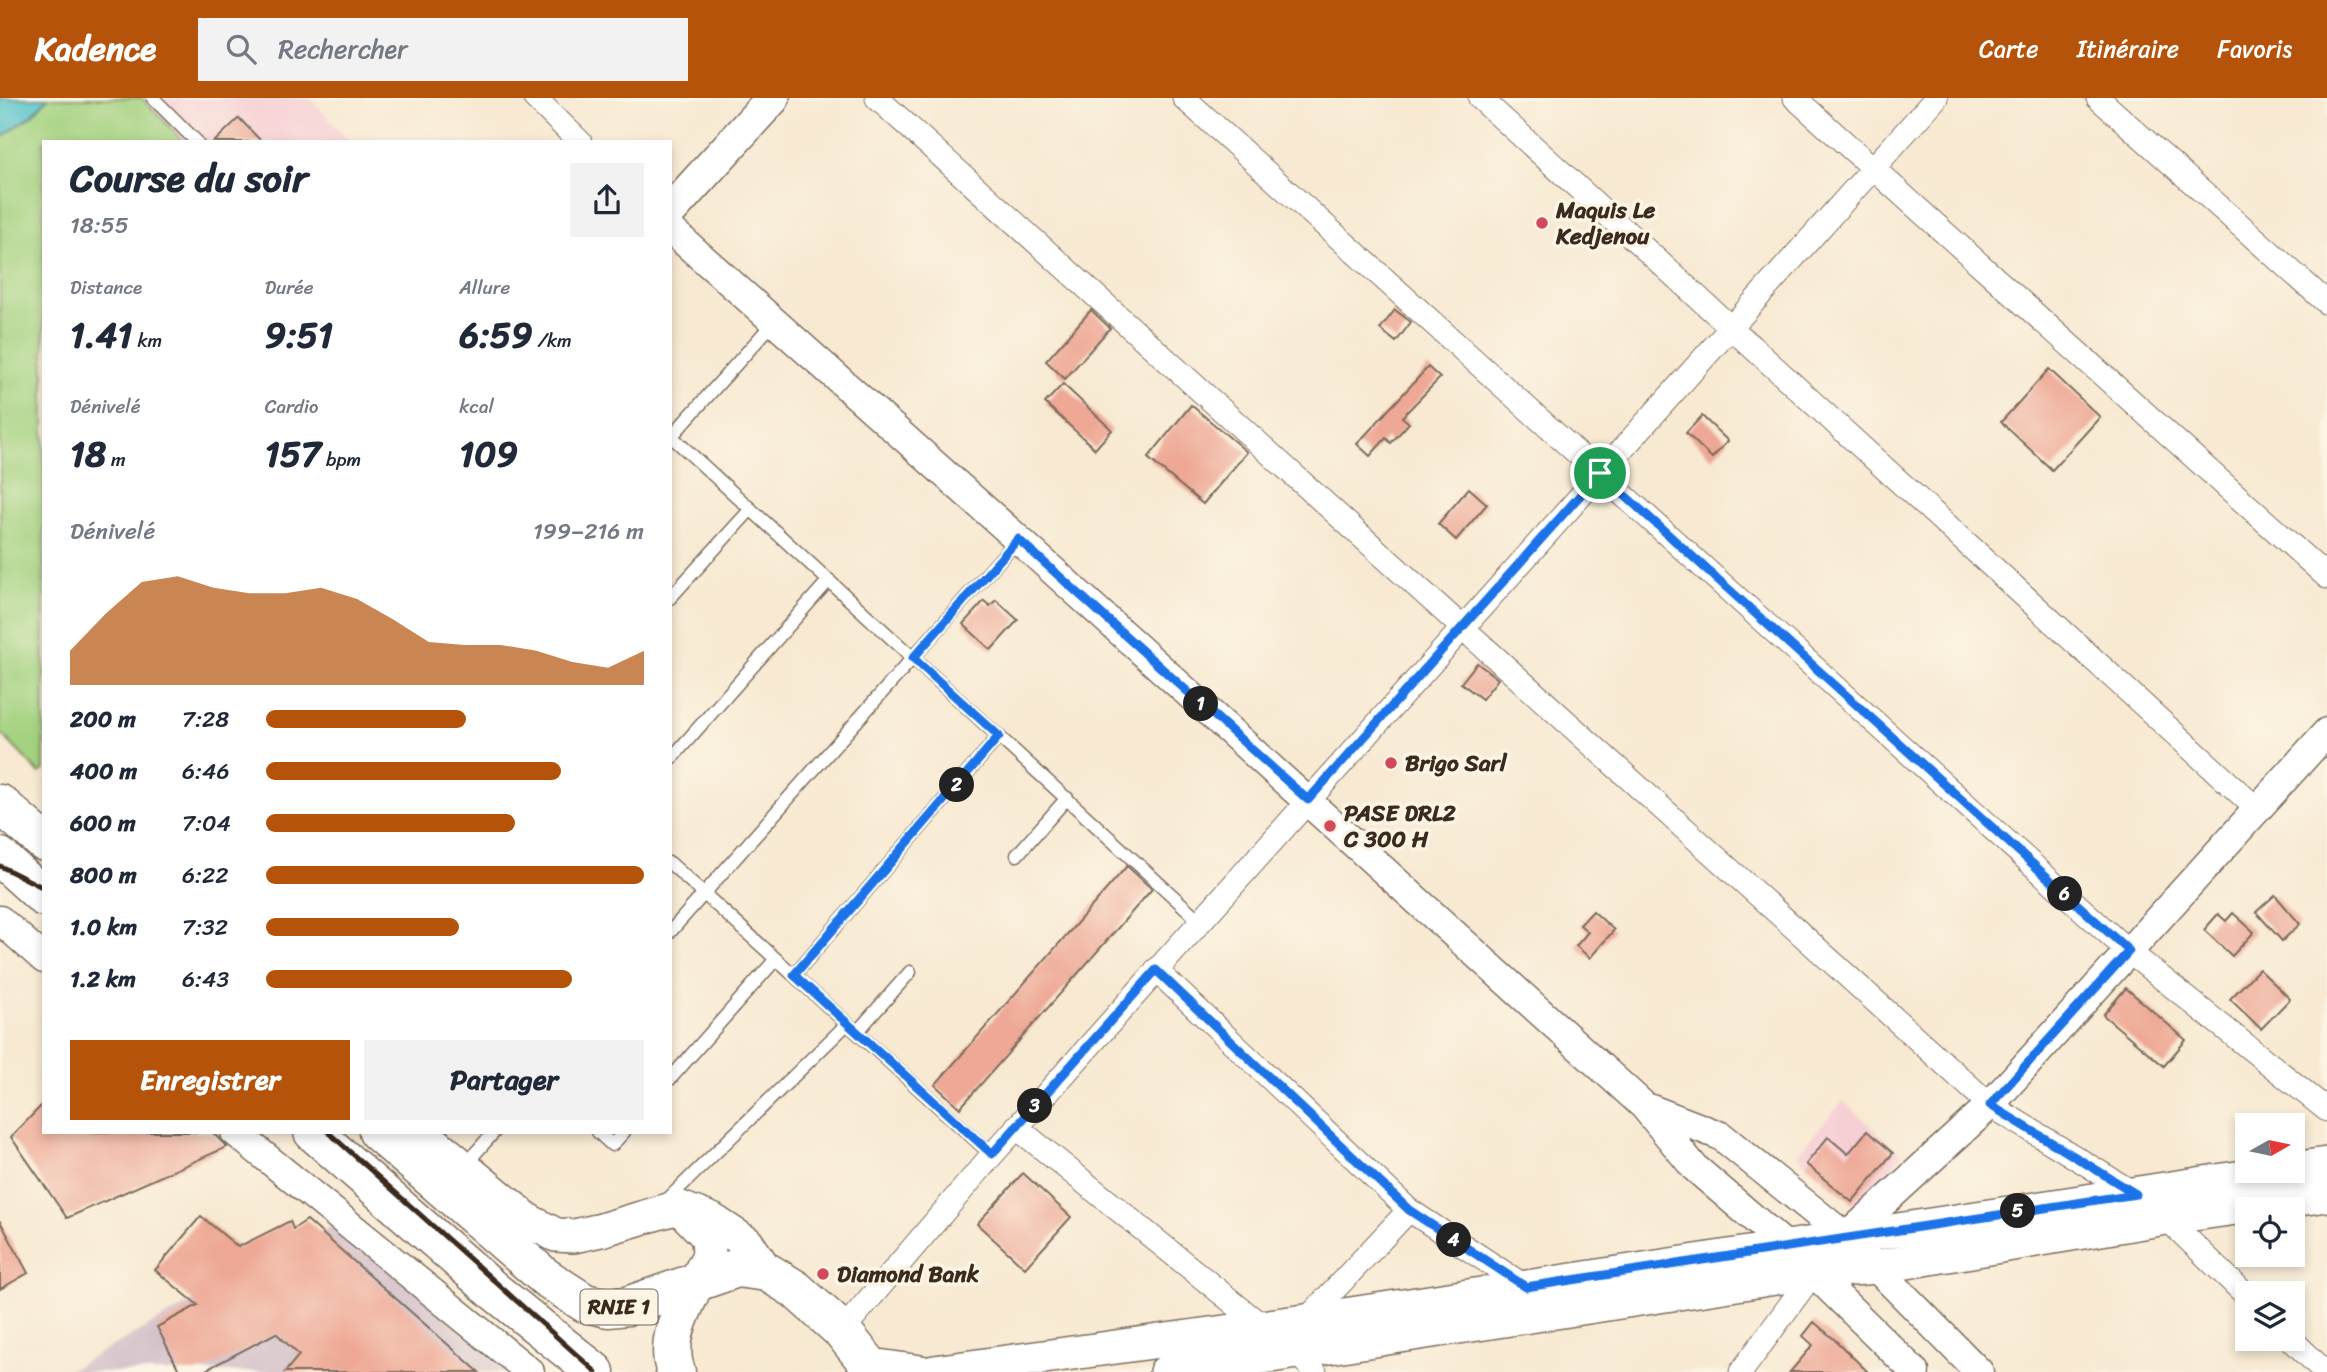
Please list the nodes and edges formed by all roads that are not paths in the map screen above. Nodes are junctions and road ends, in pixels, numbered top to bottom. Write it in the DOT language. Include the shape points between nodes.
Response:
graph roads {
  1 [pos="153,98"];
  2 [pos="535,98"];
  3 [pos="773,98"];
  4 [pos="877,98"];
  5 [pos="1184,98"];
  6 [pos="1480,98"];
  7 [pos="1795,98"];
  8 [pos="1936,98"];
  9 [pos="2098,98"];
  10 [pos="195,140"];
  11 [pos="578,140"];
  12 [pos="1873,168"];
  13 [pos="672,209"];
  14 [pos="672,231"];
  15 [pos="2327,303"];
  16 [pos="774,322"];
  17 [pos="1731,327"];
  18 [pos="672,437"];
  19 [pos="672,439"];
  20 [pos="1600,473"];
  21 [pos="751,509"];
  22 [pos="1018,539"];
  23 [pos="2327,577"];
  24 [pos="829,580"];
  25 [pos="672,596"];
  26 [pos="1463,627"];
  27 [pos="913,658"];
  28 [pos="2327,732"];
  29 [pos="999,736"];
  30 [pos="672,758"];
  31 [pos="0,790"];
  32 [pos="1066,798"];
  33 [pos="1308,800"];
  34 [pos="0,804"];
  35 [pos="2257,809"];
  36 [pos="42,821"];
  37 [pos="42,840"];
  38 [pos="1017,855"];
  39 [pos="0,857"];
  40 [pos="672,865"];
  41 [pos="704,894"];
  42 [pos="42,895"];
  43 [pos="0,920"];
  44 [pos="1200,921"];
  45 [pos="672,930"];
  46 [pos="2129,951"];
  47 [pos="42,957"];
  48 [pos="776,959"];
  49 [pos="1156,970"];
  50 [pos="910,972"];
  51 [pos="794,975"];
  52 [pos="852,1028"];
  53 [pos="672,1077"];
  54 [pos="1990,1105"];
  55 [pos="1644,1106"];
  56 [pos="2327,1110"];
  57 [pos="1016,1127"];
  58 [pos="237,1134"];
  59 [pos="315,1134"];
  60 [pos="380,1134"];
  61 [pos="423,1134"];
  62 [pos="492,1134"];
  63 [pos="600,1134"];
  64 [pos="622,1134"];
  65 [pos="992,1154"];
  66 [pos="2327,1164"];
  67 [pos="463,1167"];
  68 [pos="2305,1167"];
  69 [pos="2235,1178"];
  70 [pos="2136,1194"];
  71 [pos="2327,1195"];
  72 [pos="667,1209"];
  73 [pos="1409,1210"];
  74 [pos="2166,1218"];
  75 [pos="1846,1237"];
  76 [pos="1787,1247"];
  77 [pos="1877,1267"];
  78 [pos="767,1272"];
  79 [pos="1814,1272"];
  80 [pos="694,1284"];
  81 [pos="2235,1284"];
  82 [pos="1526,1287"];
  83 [pos="1305,1321"];
  84 [pos="1262,1326"];
  85 [pos="842,1331"];
  86 [pos="2303,1351"];
  87 [pos="1306,1363"];
  88 [pos="873,1369"];
  89 [pos="530,1372"];
  90 [pos="595,1372"];
  91 [pos="676,1372"];
  92 [pos="921,1372"];
  93 [pos="934,1372"];
  94 [pos="1166,1372"];
  95 [pos="1741,1372"];
  96 [pos="1914,1372"];
  97 [pos="1979,1372"];
  98 [pos="2325,1372"];
  1 -- 10 [label="lane"];
  2 -- 11 [label="street"];
  3 -- 13 [label="main road"];
  4 -- 26 [label="street"];
  5 -- 20 [label="street"];
  6 -- 17 [label="street"];
  7 -- 12 [label="street"];
  8 -- 12 [label="street"];
  9 -- 15 [label="street"];
  12 -- 17 [label="street"];
  12 -- 23 [label="street"];
  14 -- 16 [label="street"];
  16 -- 18 [label="lane"];
  16 -- 22 [label="street"];
  17 -- 20 [label="street"];
  17 -- 35 [label="street"];
  19 -- 21 [label="lane"];
  20 -- 26 [label="street"];
  20 -- 46 [label="street"];
  21 -- 24 [label="lane"];
  21 -- 25 [label="lane"];
  22 -- 27 [label="lane"];
  22 -- 33 [label="street"];
  24 -- 27 [label="lane"];
  24 -- 30 [label="lane"];
  26 -- 33 [label="street"];
  26 -- 54 [label="street"];
  27 -- 29 [label="lane"];
  27 -- 41 [label="lane"];
  28 -- 35 [label="street"];
  29 -- 32 [label="lane"];
  29 -- 51 [label="lane"];
  31 -- 36 [label="main road"];
  32 -- 38 [label="lane"];
  32 -- 44 [label="lane"];
  33 -- 44 [label="street"];
  33 -- 55 [label="street"];
  34 -- 37 [label="highway"];
  35 -- 46 [label="street"];
  39 -- 42 [label="highway"];
  40 -- 41 [label="lane"];
  41 -- 45 [label="lane"];
  41 -- 48 [label="lane"];
  43 -- 47 [label="street"];
  44 -- 49 [label="street"];
  46 -- 54 [label="street"];
  46 -- 56 [label="street"];
  48 -- 51 [label="lane"];
  48 -- 53 [label="lane"];
  49 -- 57 [label="street"];
  49 -- 73 [label="street"];
  50 -- 52 [label="lane"];
  51 -- 52 [label="lane"];
  52 -- 65 [label="lane"];
  52 -- 72 [label="lane"];
  54 -- 70 [label="street"];
  54 -- 75 [label="street"];
  55 -- 75 [label="street" via="1721,1136"];
  55 -- 76 [label="street" via="1694,1167"];
  57 -- 65 [label="street"];
  57 -- 84 [label="street"];
  58 -- 89 [label="street"];
  59 -- 90 [label="highway, RNIE 1"];
  60 -- 80 [label="highway, RNIE 1" via="545,1277 585,1303 627,1306"];
  61 -- 67 [label="main road"];
  62 -- 67 [label="lane"];
  63 -- 64 [label="lane" via="612,1145"];
  65 -- 85 [label="street"];
  66 -- 68 [label="main road"];
  67 -- 72 [label="main road" via="529,1221 556,1235 601,1230"];
  69 -- 70 [label="main road"];
  70 -- 75 [label="main road"];
  71 -- 74 [label="main road"];
  72 -- 78 [label="main road" via="712,1220 747,1242"];
  72 -- 80 [label="main road" via="708,1237 709,1255"];
  73 -- 82 [label="street"];
  73 -- 83 [label="street"];
  74 -- 77 [label="main road"];
  74 -- 81 [label="street"];
  75 -- 76 [label="main road"];
  75 -- 77 [label="street"];
  76 -- 79 [label="street"];
  76 -- 82 [label="main road"];
  77 -- 79 [label="main road"];
  77 -- 97 [label="street"];
  78 -- 80 [label="highway, RNIE 1" via="737,1268"];
  78 -- 85 [label="highway, RNIE 1" via="795,1289"];
  79 -- 87 [label="main road"];
  79 -- 95 [label="street"];
  79 -- 96 [label="street"];
  80 -- 91 [label="highway, RNIE 1" via="672,1333"];
  82 -- 83 [label="main road"];
  83 -- 84 [label="main road"];
  84 -- 93 [label="main road"];
  85 -- 88 [label="highway, RNIE 1"];
  86 -- 98 [label="street"];
  87 -- 94 [label="main road"];
  88 -- 92 [label="main road"];
}
